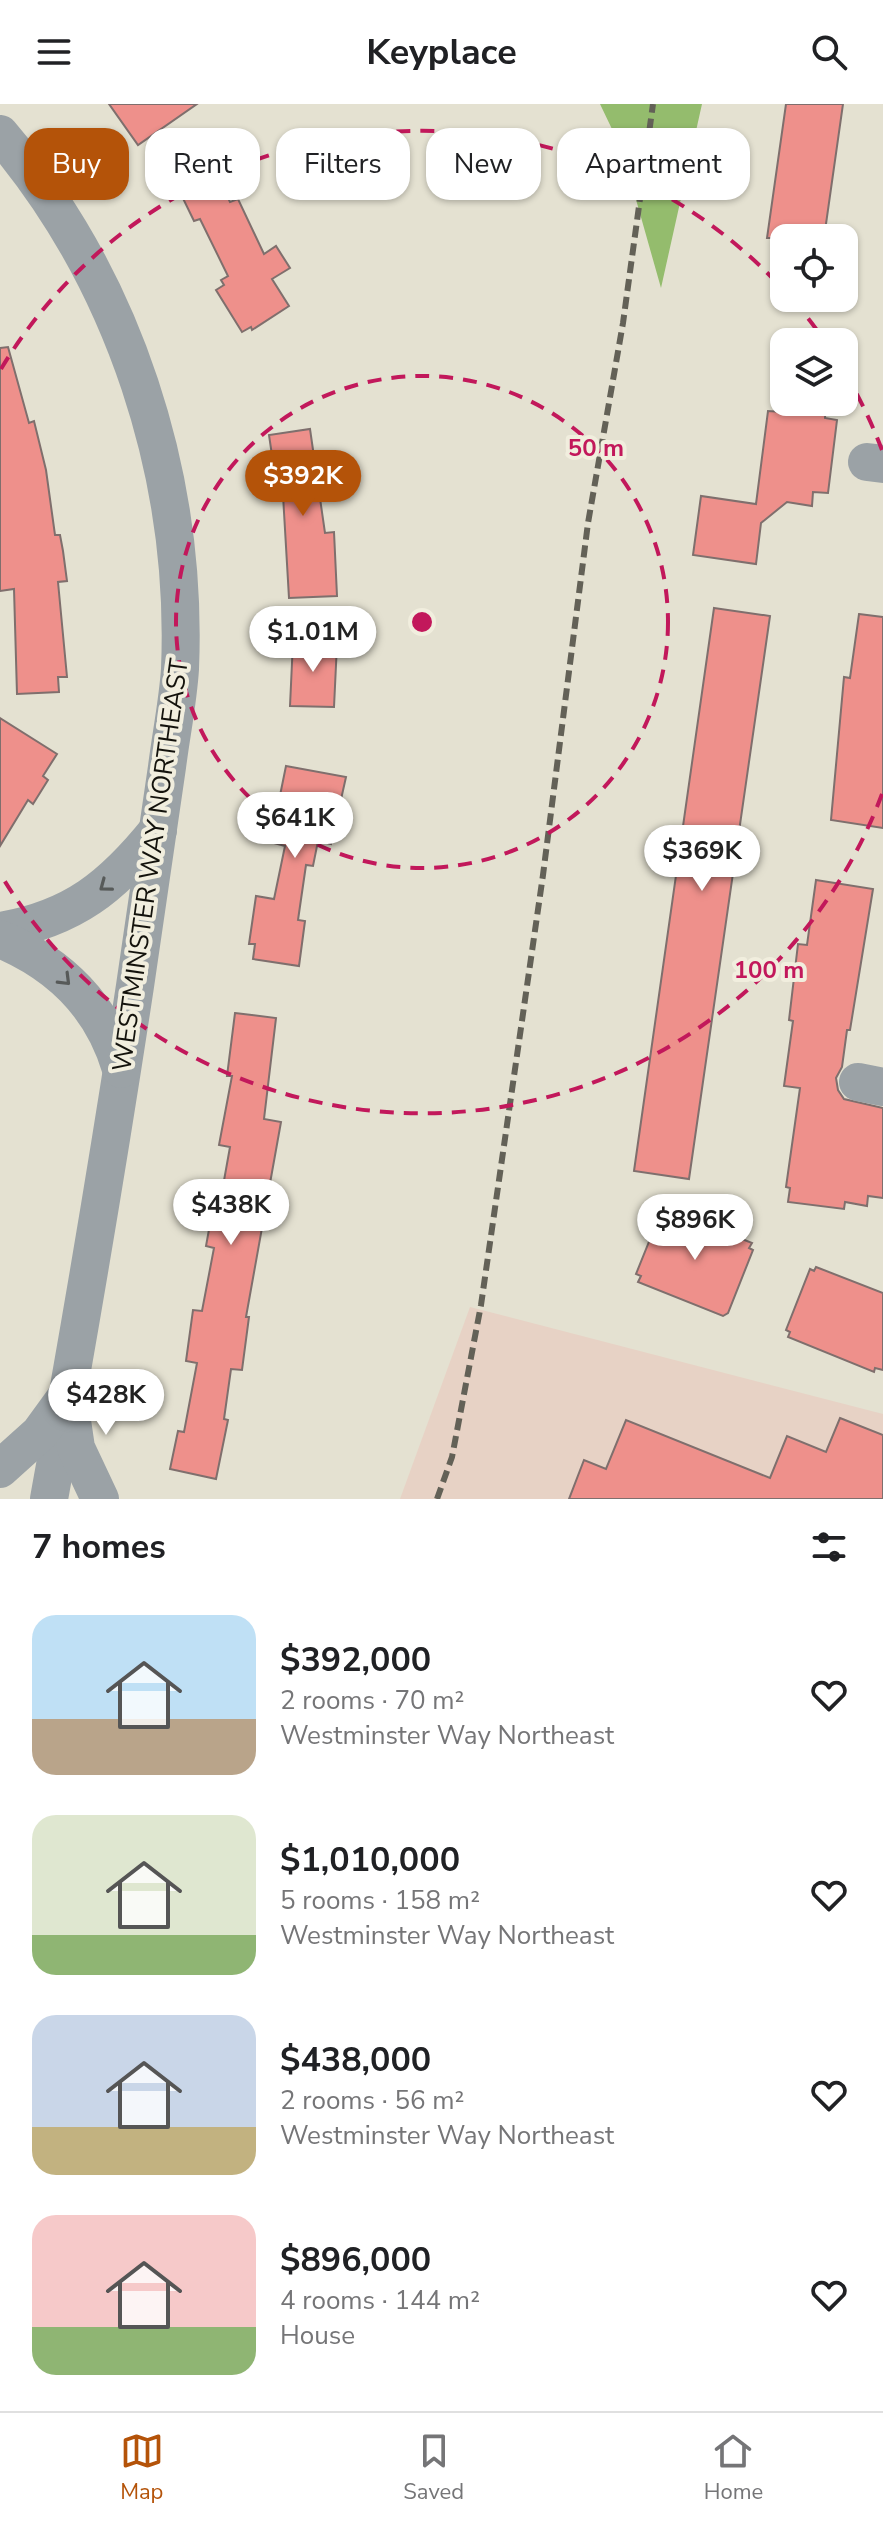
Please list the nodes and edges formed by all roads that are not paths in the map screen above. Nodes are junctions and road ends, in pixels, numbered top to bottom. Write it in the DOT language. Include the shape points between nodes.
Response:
graph roads {
  1 [pos="0,134"];
  2 [pos="158,830"];
  3 [pos="0,931"];
  4 [pos="0,939"];
  5 [pos="122,1073"];
  6 [pos="68,1395"];
  7 [pos="0,1469"];
  8 [pos="49,1499"];
  9 [pos="100,1499"];
  1 -- 2 [label="street, WESTMINSTER WAY NORTHEAST" via="88,263 131,358 161,457 176,556 180,658"];
  2 -- 3 [label="street, one-way" via="126,869 88,899 37,925"];
  2 -- 5 [label="street, WESTMINSTER WAY NORTHEAST"];
  4 -- 5 [label="street, one-way" via="50,965 73,987 111,1035"];
  5 -- 6 [label="street, WESTMINSTER WAY NORTHEAST"];
  6 -- 7 [label="street, WESTMINSTER WAY NORTHEAST" via="40,1433"];
  6 -- 8 [label="street, WESTMINSTER WAY NORTHEAST"];
  6 -- 9 [label="street, WESTMINSTER WAY NORTHEAST" via="76,1448"];
}
